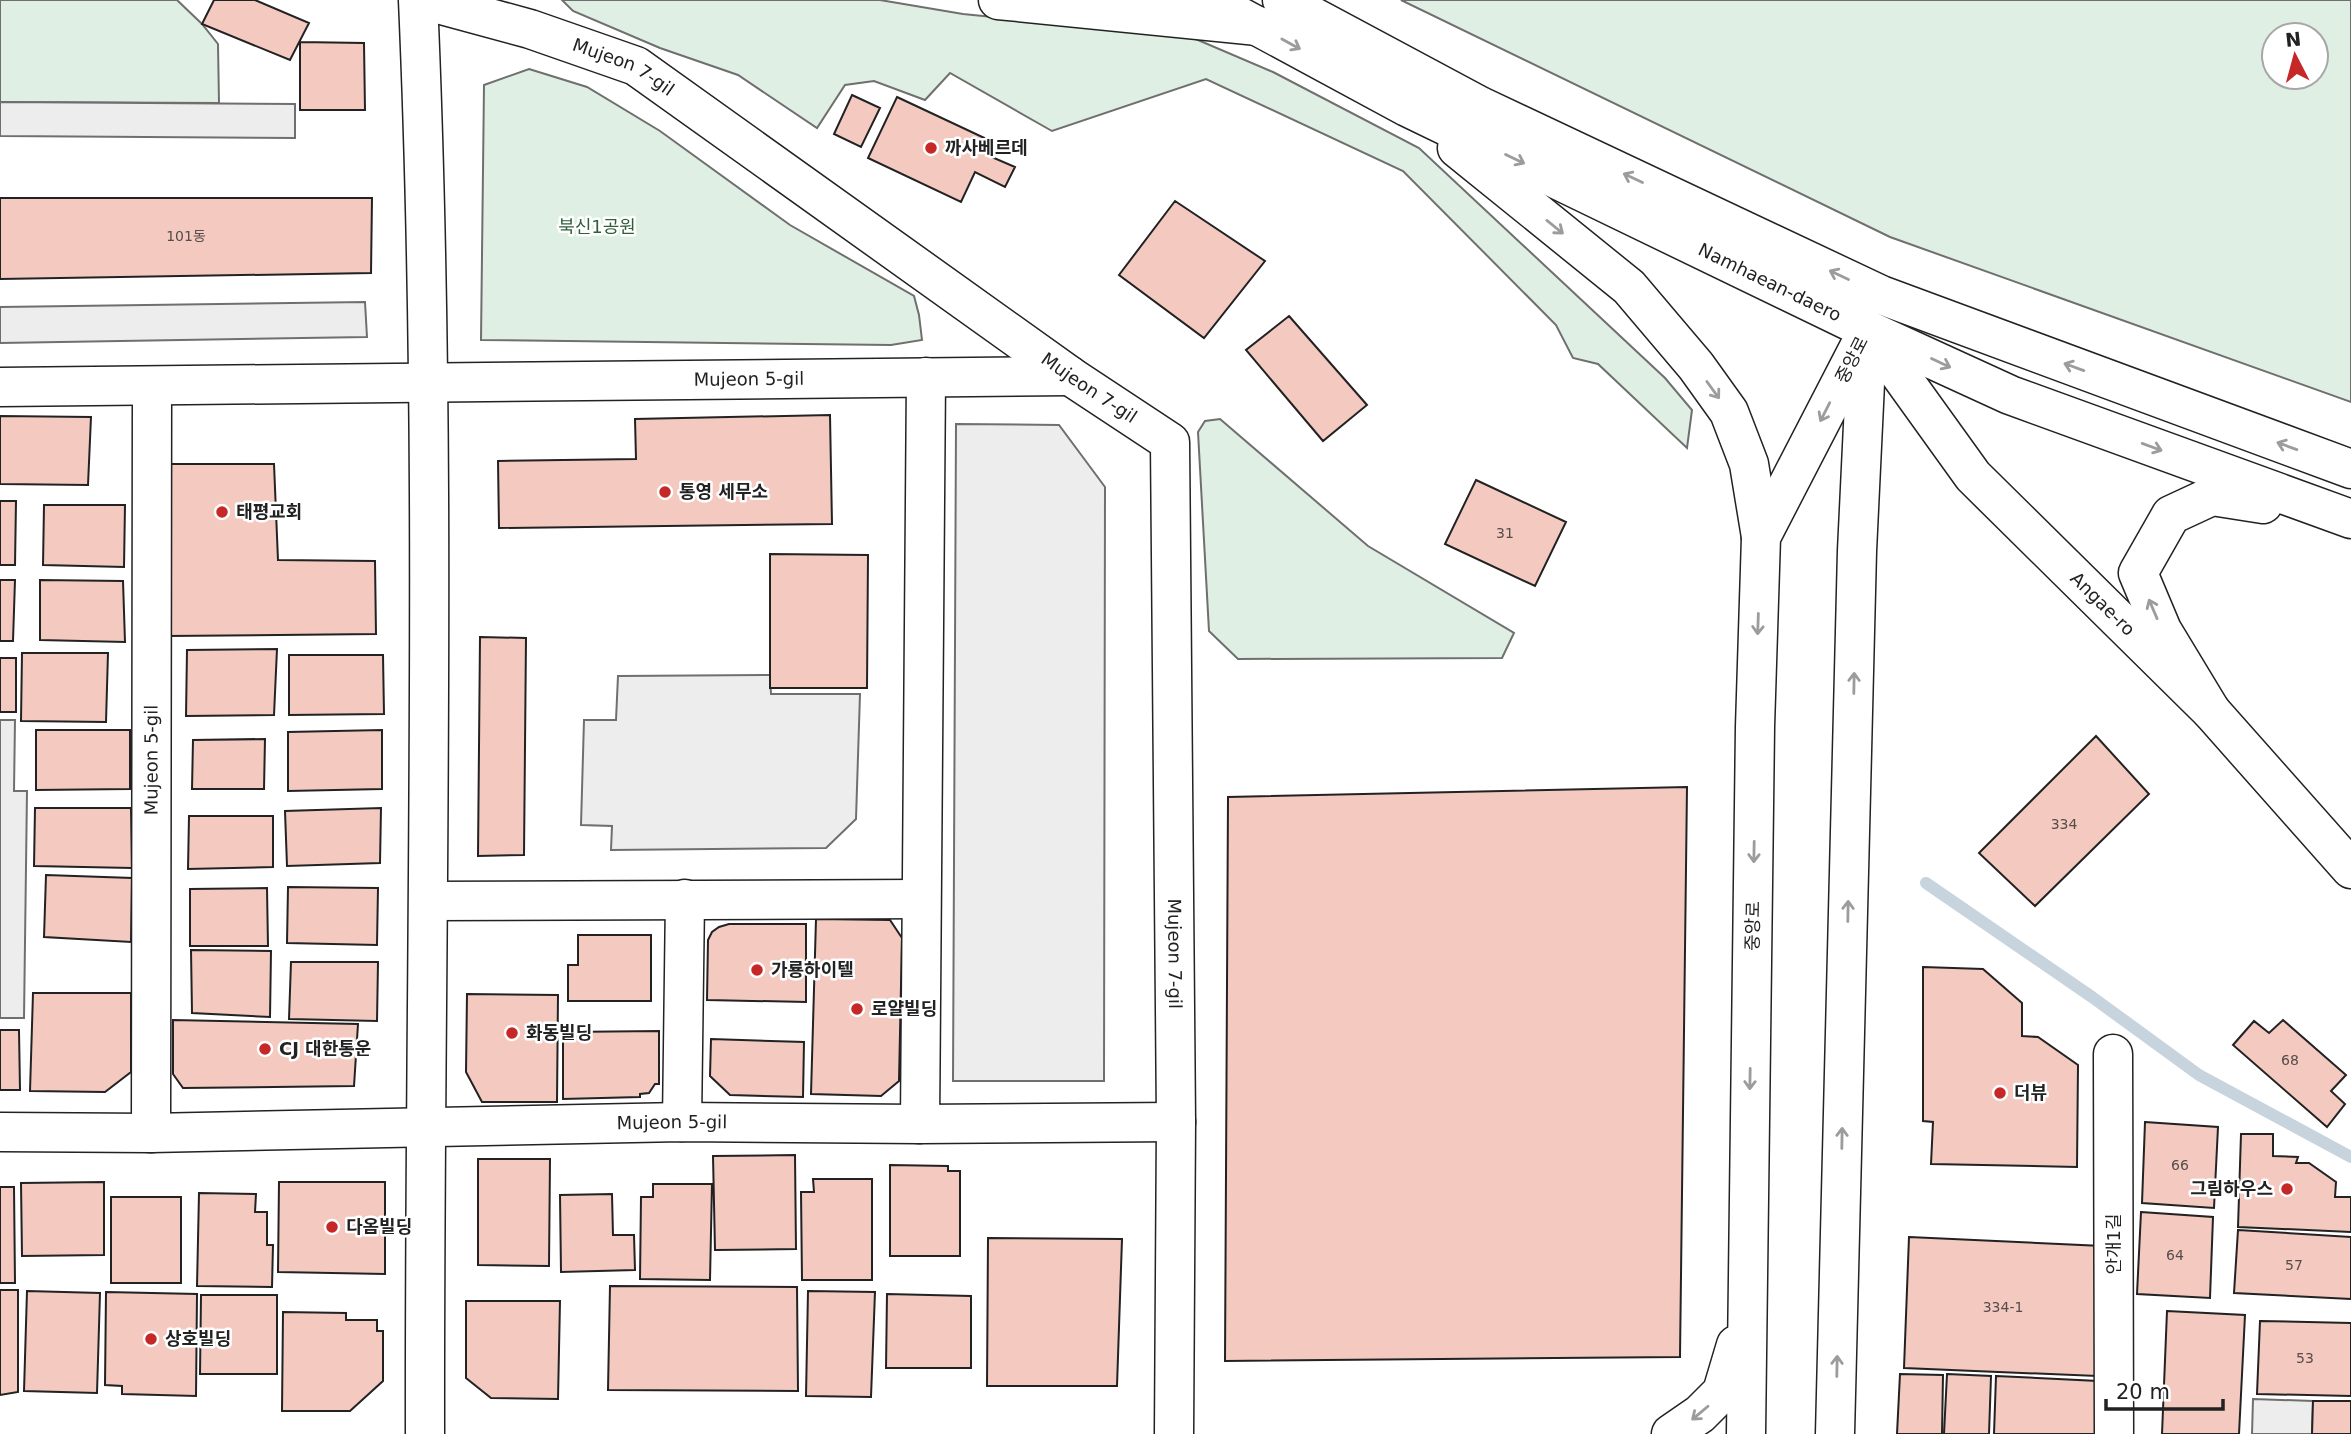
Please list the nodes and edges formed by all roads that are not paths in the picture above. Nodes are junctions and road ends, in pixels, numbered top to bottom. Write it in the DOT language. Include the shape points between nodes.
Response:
graph roads {
  1 [pos="420,0"];
  2 [pos="998,0"];
  3 [pos="1209,0"];
  4 [pos="1270,13"];
  5 [pos="1407,107"];
  6 [pos="1874,313"];
  7 [pos="1070,376"];
  8 [pos="926,377"];
  9 [pos="428,384"];
  10 [pos="0,387"];
  11 [pos="152,387"];
  12 [pos="2351,469"];
  13 [pos="2345,517"];
  14 [pos="1761,537"];
  15 [pos="2211,712"];
  16 [pos="2351,869"];
  17 [pos="685,899"];
  18 [pos="921,899"];
  19 [pos="429,901"];
  20 [pos="2113,1054"];
  21 [pos="682,1122"];
  22 [pos="1176,1122"];
  23 [pos="920,1124"];
  24 [pos="424,1127"];
  25 [pos="0,1132"];
  26 [pos="151,1132"];
  27 [pos="1747,1309"];
  28 [pos="425,1434"];
  29 [pos="1174,1434"];
  30 [pos="1671,1434"];
  31 [pos="1746,1434"];
  32 [pos="1835,1434"];
  33 [pos="2115,1434"];
  1 -- 7 [label="street, Mujeon 7-gil" via="530,29 636,66"];
  1 -- 9 [label="street"];
  2 -- 4 [label="street"];
  3 -- 4 [label="street, Namhaean-daero"];
  4 -- 5 [label="street, Namhaean-daero, one-way"];
  6 -- 4 [label="street, Namhaean-daero, one-way" via="1480,106"];
  5 -- 6 [label="street, Namhaean-daero, one-way"];
  5 -- 14 [label="street, one-way" via="1629,287 1696,366 1729,412 1749,464"];
  12 -- 6 [label="street, Namhaean-daero, one-way"];
  6 -- 13 [label="street, Namhaean-daero, one-way" via="2010,395"];
  6 -- 14 [label="street, 중앙로, one-way"];
  6 -- 15 [label="street, Angae-ro" via="1973,476"];
  32 -- 6 [label="street, 중앙로, one-way" via="1857,551"];
  7 -- 8 [label="street, Mujeon 5-gil"];
  7 -- 22 [label="street, Mujeon 7-gil" via="1170,442"];
  8 -- 9 [label="street, Mujeon 5-gil"];
  8 -- 18 [label="street"];
  9 -- 11 [label="street, Mujeon 5-gil"];
  9 -- 19 [label="street"];
  10 -- 11 [label="street, Mujeon 5-gil"];
  11 -- 26 [label="street, Mujeon 5-gil"];
  15 -- 13 [label="street, one-way" via="2162,630 2138,573 2171,515 2212,496"];
  14 -- 27 [label="street, 중앙로, one-way"];
  15 -- 16 [label="street, Angae-ro"];
  17 -- 18 [label="street"];
  17 -- 19 [label="street"];
  17 -- 21 [label="street"];
  18 -- 23 [label="street"];
  19 -- 24 [label="street"];
  20 -- 33 [label="street, 안개1길"];
  21 -- 23 [label="street, Mujeon 5-gil"];
  21 -- 24 [label="street, Mujeon 5-gil"];
  22 -- 23 [label="street"];
  22 -- 29 [label="street, Mujeon 7-gil"];
  24 -- 26 [label="street, Mujeon 5-gil"];
  24 -- 28 [label="street"];
  25 -- 26 [label="street, Mujeon 5-gil"];
  27 -- 30 [label="street, one-way" via="1722,1391"];
  27 -- 31 [label="street, 중앙로"];
}
